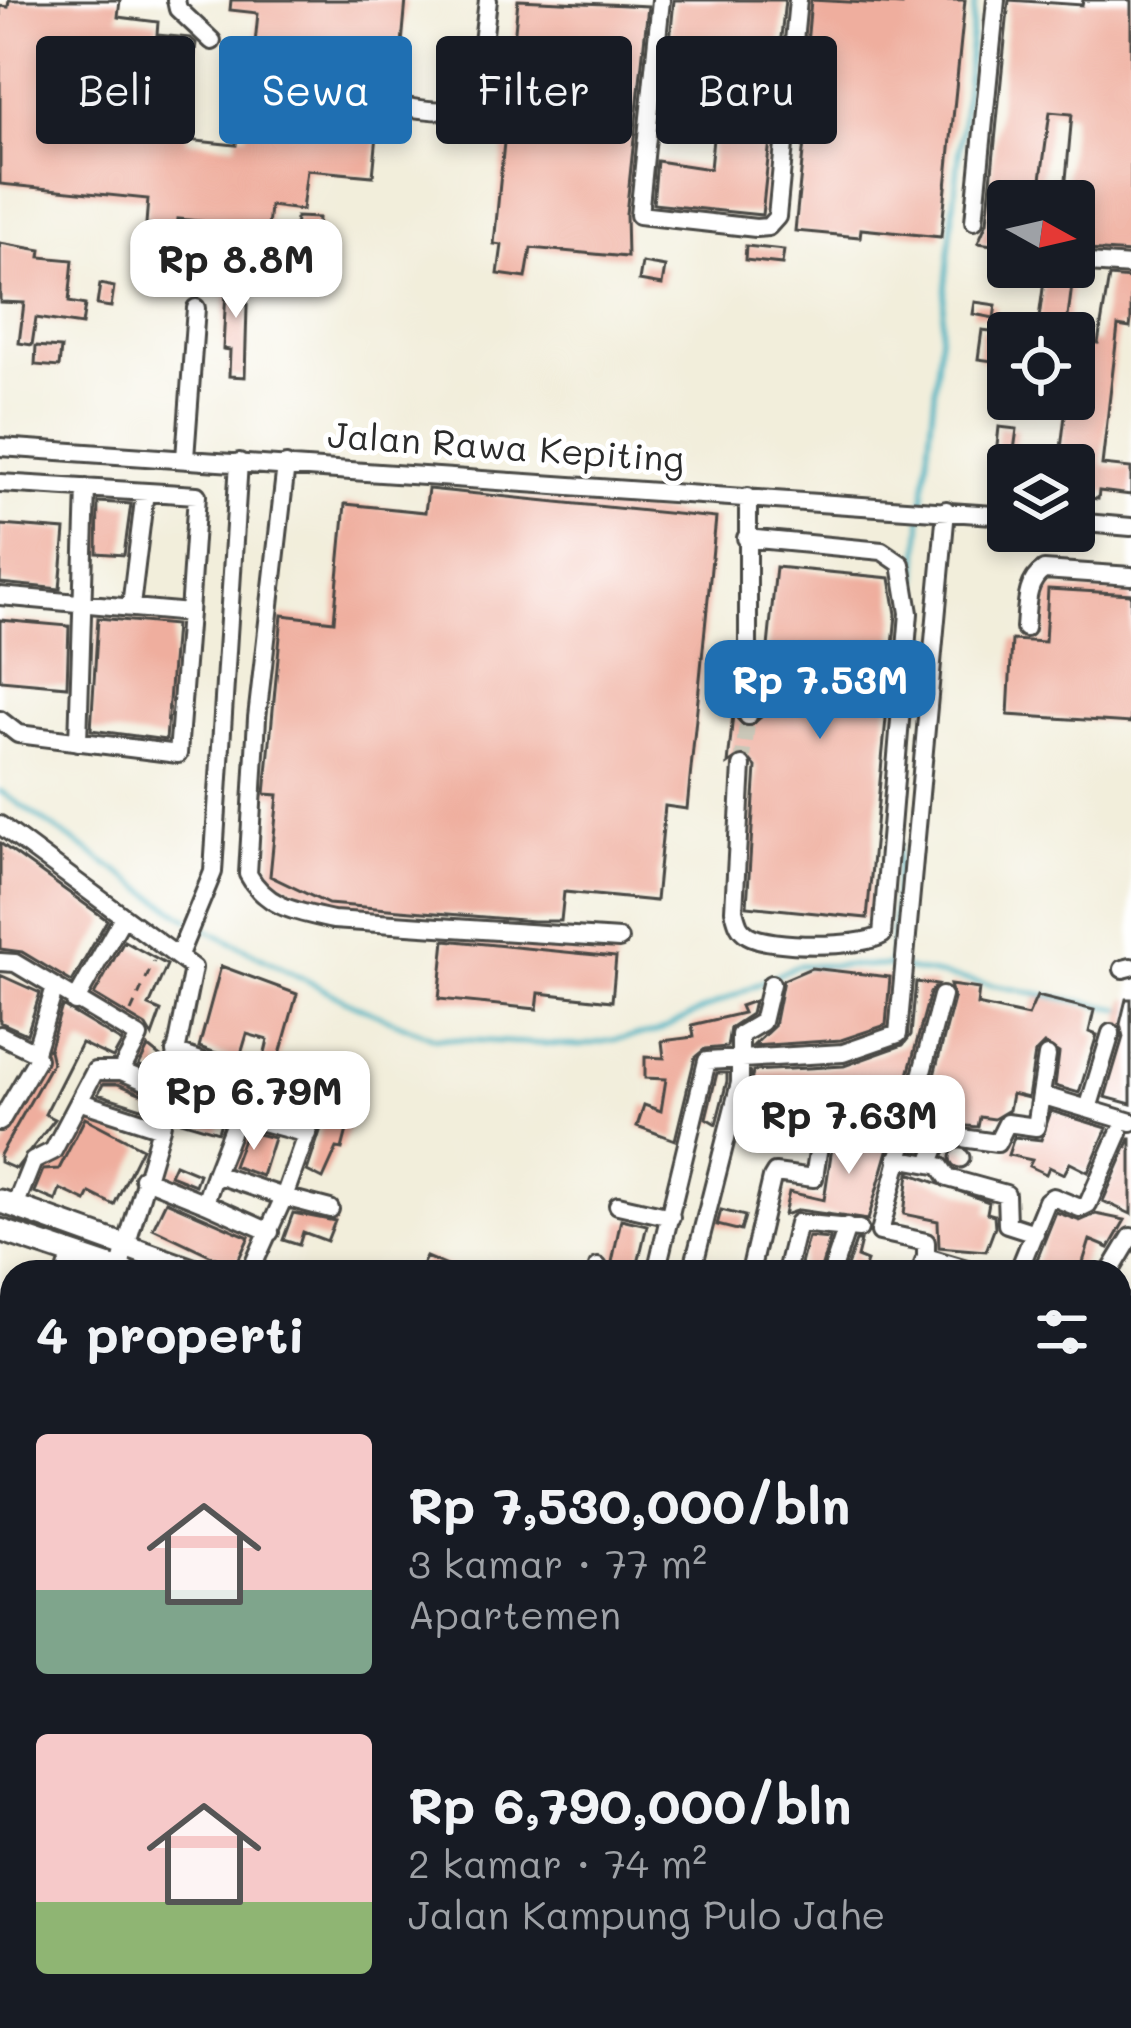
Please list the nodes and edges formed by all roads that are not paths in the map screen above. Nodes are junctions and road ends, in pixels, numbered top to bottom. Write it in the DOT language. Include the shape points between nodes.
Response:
graph roads {
  1 [pos="176,0"];
  2 [pos="488,0"];
  3 [pos="661,0"];
  4 [pos="798,0"];
  5 [pos="996,0"];
  6 [pos="212,40"];
  7 [pos="412,107"];
  8 [pos="974,221"];
  9 [pos="1095,263"];
  10 [pos="1131,266"];
  11 [pos="196,308"];
  12 [pos="0,447"];
  13 [pos="185,458"];
  14 [pos="239,462"];
  15 [pos="286,465"];
  16 [pos="0,483"];
  17 [pos="86,488"];
  18 [pos="145,492"];
  19 [pos="748,497"];
  20 [pos="941,510"];
  21 [pos="987,514"];
  22 [pos="1095,524"];
  23 [pos="1131,527"];
  24 [pos="746,538"];
  25 [pos="1131,576"];
  26 [pos="0,596"];
  27 [pos="83,604"];
  28 [pos="131,606"];
  29 [pos="189,613"];
  30 [pos="1025,628"];
  31 [pos="748,716"];
  32 [pos="0,720"];
  33 [pos="78,742"];
  34 [pos="742,766"];
  35 [pos="2,833"];
  36 [pos="124,917"];
  37 [pos="619,938"];
  38 [pos="181,951"];
  39 [pos="0,962"];
  40 [pos="771,984"];
  41 [pos="55,987"];
  42 [pos="943,996"];
  43 [pos="76,1002"];
  44 [pos="1111,1033"];
  45 [pos="0,1036"];
  46 [pos="175,1052"];
  47 [pos="36,1055"];
  48 [pos="739,1056"];
  49 [pos="1047,1056"];
  50 [pos="121,1071"];
  51 [pos="166,1090"];
  52 [pos="249,1094"];
  53 [pos="1041,1095"];
  54 [pos="81,1102"];
  55 [pos="1088,1109"];
  56 [pos="240,1116"];
  57 [pos="1126,1120"];
  58 [pos="0,1122"];
  59 [pos="906,1126"];
  60 [pos="161,1128"];
  61 [pos="307,1134"];
  62 [pos="897,1158"];
  63 [pos="930,1163"];
  64 [pos="215,1174"];
  65 [pos="143,1178"];
  66 [pos="284,1198"];
  67 [pos="205,1203"];
  68 [pos="8,1204"];
  69 [pos="618,1205"];
  70 [pos="330,1208"];
  71 [pos="671,1217"];
  72 [pos="0,1230"];
  73 [pos="270,1232"];
  74 [pos="1035,1232"];
  75 [pos="126,1244"];
  76 [pos="63,1260"];
  77 [pos="124,1260"];
  78 [pos="167,1260"];
  79 [pos="256,1260"];
  80 [pos="659,1260"];
  81 [pos="695,1260"];
  82 [pos="753,1260"];
  83 [pos="789,1260"];
  84 [pos="838,1260"];
  85 [pos="924,1260"];
  86 [pos="1023,1260"];
  1 -- 6 [label="street"];
  2 -- 7 [label="street" via="470,104 456,111"];
  3 -- 4 [label="street" via="640,215 756,228 777,218"];
  5 -- 8 [label="street"];
  9 -- 10 [label="street"];
  11 -- 13 [label="street"];
  12 -- 13 [label="street, Jalan Rawa Kepiting"];
  13 -- 14 [label="street, Jalan Rawa Kepiting"];
  14 -- 15 [label="street, Jalan Rawa Kepiting"];
  14 -- 38 [label="street" via="213,872"];
  15 -- 19 [label="street, Jalan Rawa Kepiting"];
  15 -- 37 [label="street" via="257,718 248,874 256,889 291,911 333,920"];
  16 -- 17 [label="street"];
  17 -- 18 [label="street"];
  17 -- 27 [label="street"];
  18 -- 28 [label="street"];
  18 -- 29 [label="street" via="196,496"];
  19 -- 20 [label="street, Jalan Rawa Kepiting"];
  19 -- 24 [label="street"];
  20 -- 21 [label="street, Jalan Rawa Kepiting"];
  20 -- 48 [label="street" via="900,1027 891,1038 843,1053"];
  22 -- 23 [label="street"];
  24 -- 31 [label="street"];
  24 -- 34 [label="street" via="882,551 901,564 909,613 882,934 862,942 782,942 739,927"];
  25 -- 30 [label="street" via="1045,570 1029,591"];
  26 -- 27 [label="street"];
  27 -- 28 [label="street"];
  27 -- 33 [label="street"];
  28 -- 29 [label="street"];
  29 -- 33 [label="street" via="178,754"];
  32 -- 33 [label="street" via="19,734"];
  35 -- 36 [label="street"];
  36 -- 38 [label="street"];
  36 -- 43 [label="street"];
  38 -- 46 [label="street" via="194,976"];
  39 -- 41 [label="street"];
  40 -- 48 [label="street" via="762,1022 740,1035"];
  41 -- 43 [label="street"];
  41 -- 47 [label="street"];
  42 -- 59 [label="street"];
  43 -- 50 [label="street" via="139,1037"];
  44 -- 55 [label="street"];
  45 -- 47 [label="street"];
  46 -- 51 [label="street"];
  46 -- 52 [label="street" via="249,1077"];
  47 -- 58 [label="street"];
  48 -- 71 [label="street" via="707,1061"];
  48 -- 81 [label="street" via="740,1083"];
  49 -- 53 [label="street"];
  50 -- 51 [label="street"];
  50 -- 54 [label="street" via="94,1071"];
  51 -- 60 [label="street"];
  52 -- 56 [label="street"];
  52 -- 61 [label="street" via="315,1110"];
  53 -- 55 [label="street"];
  53 -- 63 [label="street" via="1034,1129 1007,1123 997,1143 941,1135"];
  54 -- 60 [label="street"];
  54 -- 68 [label="street"];
  55 -- 57 [label="street"];
  56 -- 61 [label="street"];
  56 -- 64 [label="street"];
  57 -- 74 [label="street" via="1088,1204 1050,1198"];
  59 -- 62 [label="street"];
  59 -- 82 [label="street" via="824,1113 814,1178 772,1178"];
  60 -- 65 [label="street"];
  61 -- 66 [label="street"];
  62 -- 63 [label="street"];
  62 -- 85 [label="street" via="880,1232 926,1242"];
  63 -- 74 [label="street" via="948,1178 1006,1194 1007,1224"];
  64 -- 66 [label="street"];
  64 -- 67 [label="street"];
  65 -- 67 [label="street"];
  65 -- 75 [label="street"];
  66 -- 70 [label="street"];
  66 -- 73 [label="street"];
  67 -- 73 [label="street"];
  68 -- 75 [label="main road"];
  69 -- 71 [label="street"];
  71 -- 80 [label="street"];
  72 -- 76 [label="main road"];
  73 -- 79 [label="street"];
  74 -- 86 [label="street"];
  75 -- 77 [label="street"];
  75 -- 78 [label="main road"];
  83 -- 84 [label="street" via="797,1223 853,1228"];
}
